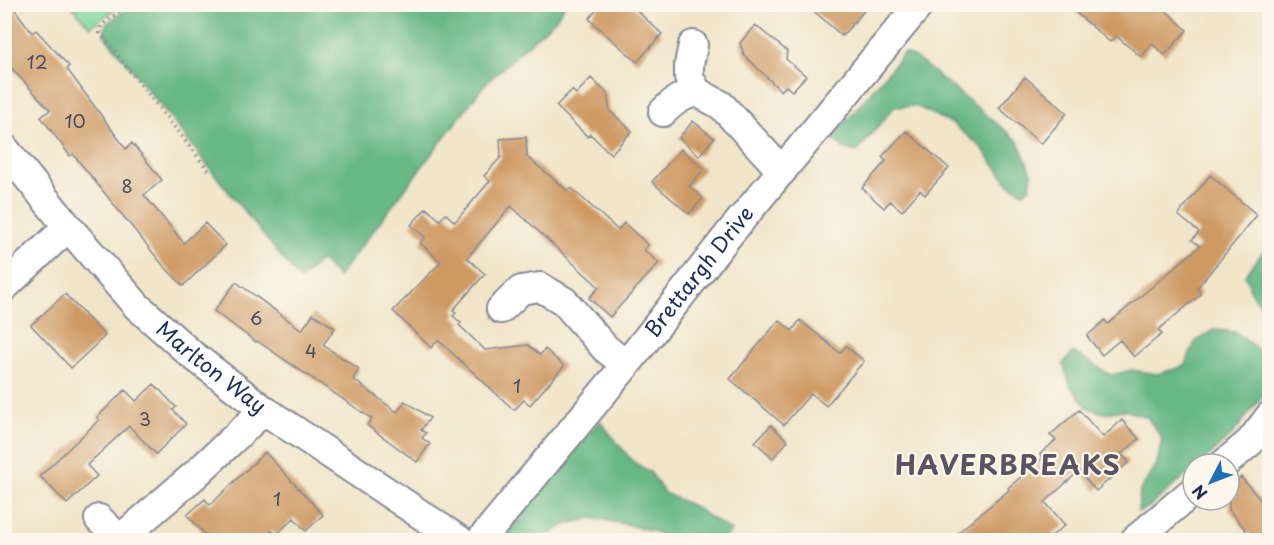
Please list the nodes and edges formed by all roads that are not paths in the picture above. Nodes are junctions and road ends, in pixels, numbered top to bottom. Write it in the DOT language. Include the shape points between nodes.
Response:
graph roads {
  1 [pos="920,4"];
  2 [pos="693,45"];
  3 [pos="697,92"];
  4 [pos="663,112"];
  5 [pos="4,148"];
  6 [pos="782,171"];
  7 [pos="68,227"];
  8 [pos="4,287"];
  9 [pos="501,309"];
  10 [pos="626,365"];
  11 [pos="264,410"];
  12 [pos="1269,416"];
  13 [pos="1238,452"];
  14 [pos="1181,501"];
  15 [pos="99,519"];
  16 [pos="120,540"];
  17 [pos="459,540"];
  18 [pos="481,540"];
  19 [pos="1135,540"];
  1 -- 6 [label="street, Brettargh Drive"];
  2 -- 3 [label="street" via="690,77"];
  3 -- 4 [label="street" via="684,95"];
  3 -- 6 [label="street" via="721,105"];
  5 -- 7 [label="street, Marlton Way"];
  6 -- 10 [label="street, Brettargh Drive"];
  7 -- 8 [label="street"];
  7 -- 11 [label="street, Marlton Way" via="137,306"];
  9 -- 10 [label="street" via="521,290 540,287 564,300 605,348"];
  10 -- 18 [label="street, Brettargh Drive"];
  11 -- 16 [label="street"];
  11 -- 17 [label="street, Marlton Way"];
  12 -- 13 [label="street"];
  14 -- 19 [label="street"];
  15 -- 16 [label="street"];
}
